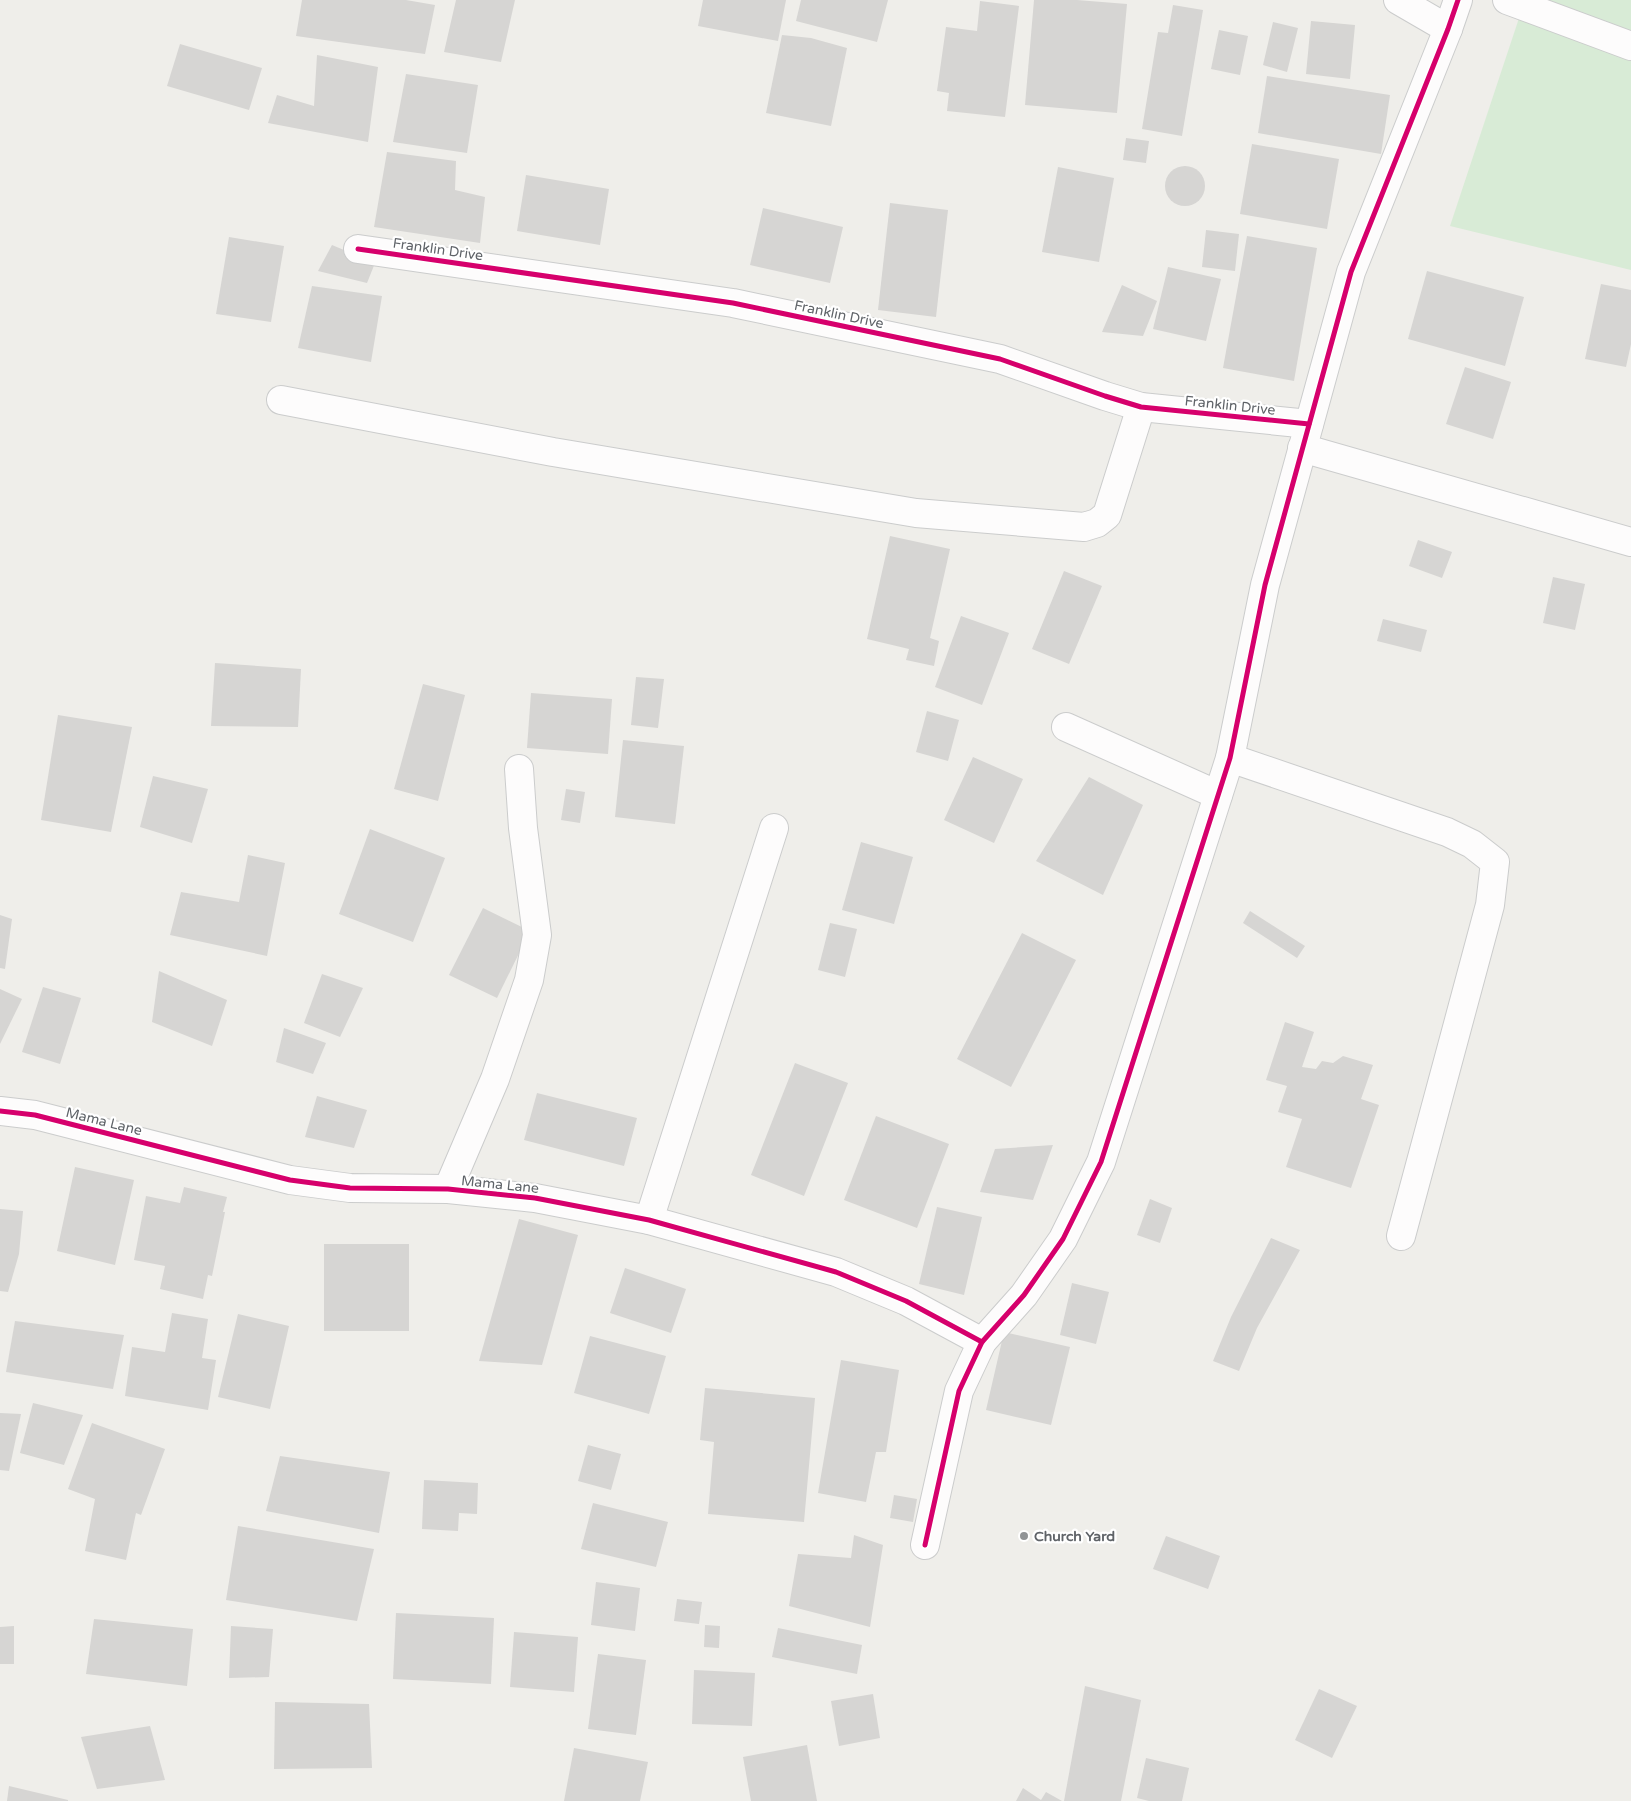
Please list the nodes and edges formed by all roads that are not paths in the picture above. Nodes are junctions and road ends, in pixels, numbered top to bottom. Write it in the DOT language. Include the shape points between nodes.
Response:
graph roads {
  1 [pos="1398,0"];
  2 [pos="1458,0"];
  3 [pos="1507,0"];
  4 [pos="1448,29"];
  5 [pos="1631,46"];
  6 [pos="358,249"];
  7 [pos="281,400"];
  8 [pos="1141,407"];
  9 [pos="1305,436"];
  10 [pos="1631,542"];
  11 [pos="1066,726"];
  12 [pos="1230,758"];
  13 [pos="520,769"];
  14 [pos="1218,795"];
  15 [pos="774,828"];
  16 [pos="0,1111"];
  17 [pos="448,1190"];
  18 [pos="648,1220"];
  19 [pos="1400,1236"];
  20 [pos="982,1342"];
  21 [pos="925,1545"];
  1 -- 4 [label="street"];
  2 -- 4 [label="street"];
  3 -- 5 [label="street"];
  4 -- 9 [label="street" via="1351,272"];
  6 -- 8 [label="street, Franklin Drive" via="733,303 1000,360"];
  7 -- 8 [label="street" via="553,452 916,513 1084,528 1107,515"];
  8 -- 9 [label="street, Franklin Drive"];
  9 -- 10 [label="street, Franklin Drive"];
  9 -- 12 [label="street" via="1265,585"];
  11 -- 14 [label="street"];
  12 -- 14 [label="street"];
  12 -- 19 [label="street" via="1446,832 1472,844 1495,862 1490,905"];
  13 -- 17 [label="street" via="523,828 538,935 529,980 495,1080"];
  14 -- 20 [label="street" via="1101,1162 1063,1239 1024,1295"];
  15 -- 18 [label="street"];
  16 -- 17 [label="street, Mama Lane" via="35,1115 290,1180 350,1188"];
  17 -- 18 [label="street, Mama Lane" via="535,1198"];
  18 -- 20 [label="street, Mama Lane" via="836,1272 906,1301"];
  20 -- 21 [label="street" via="959,1391"];
}
